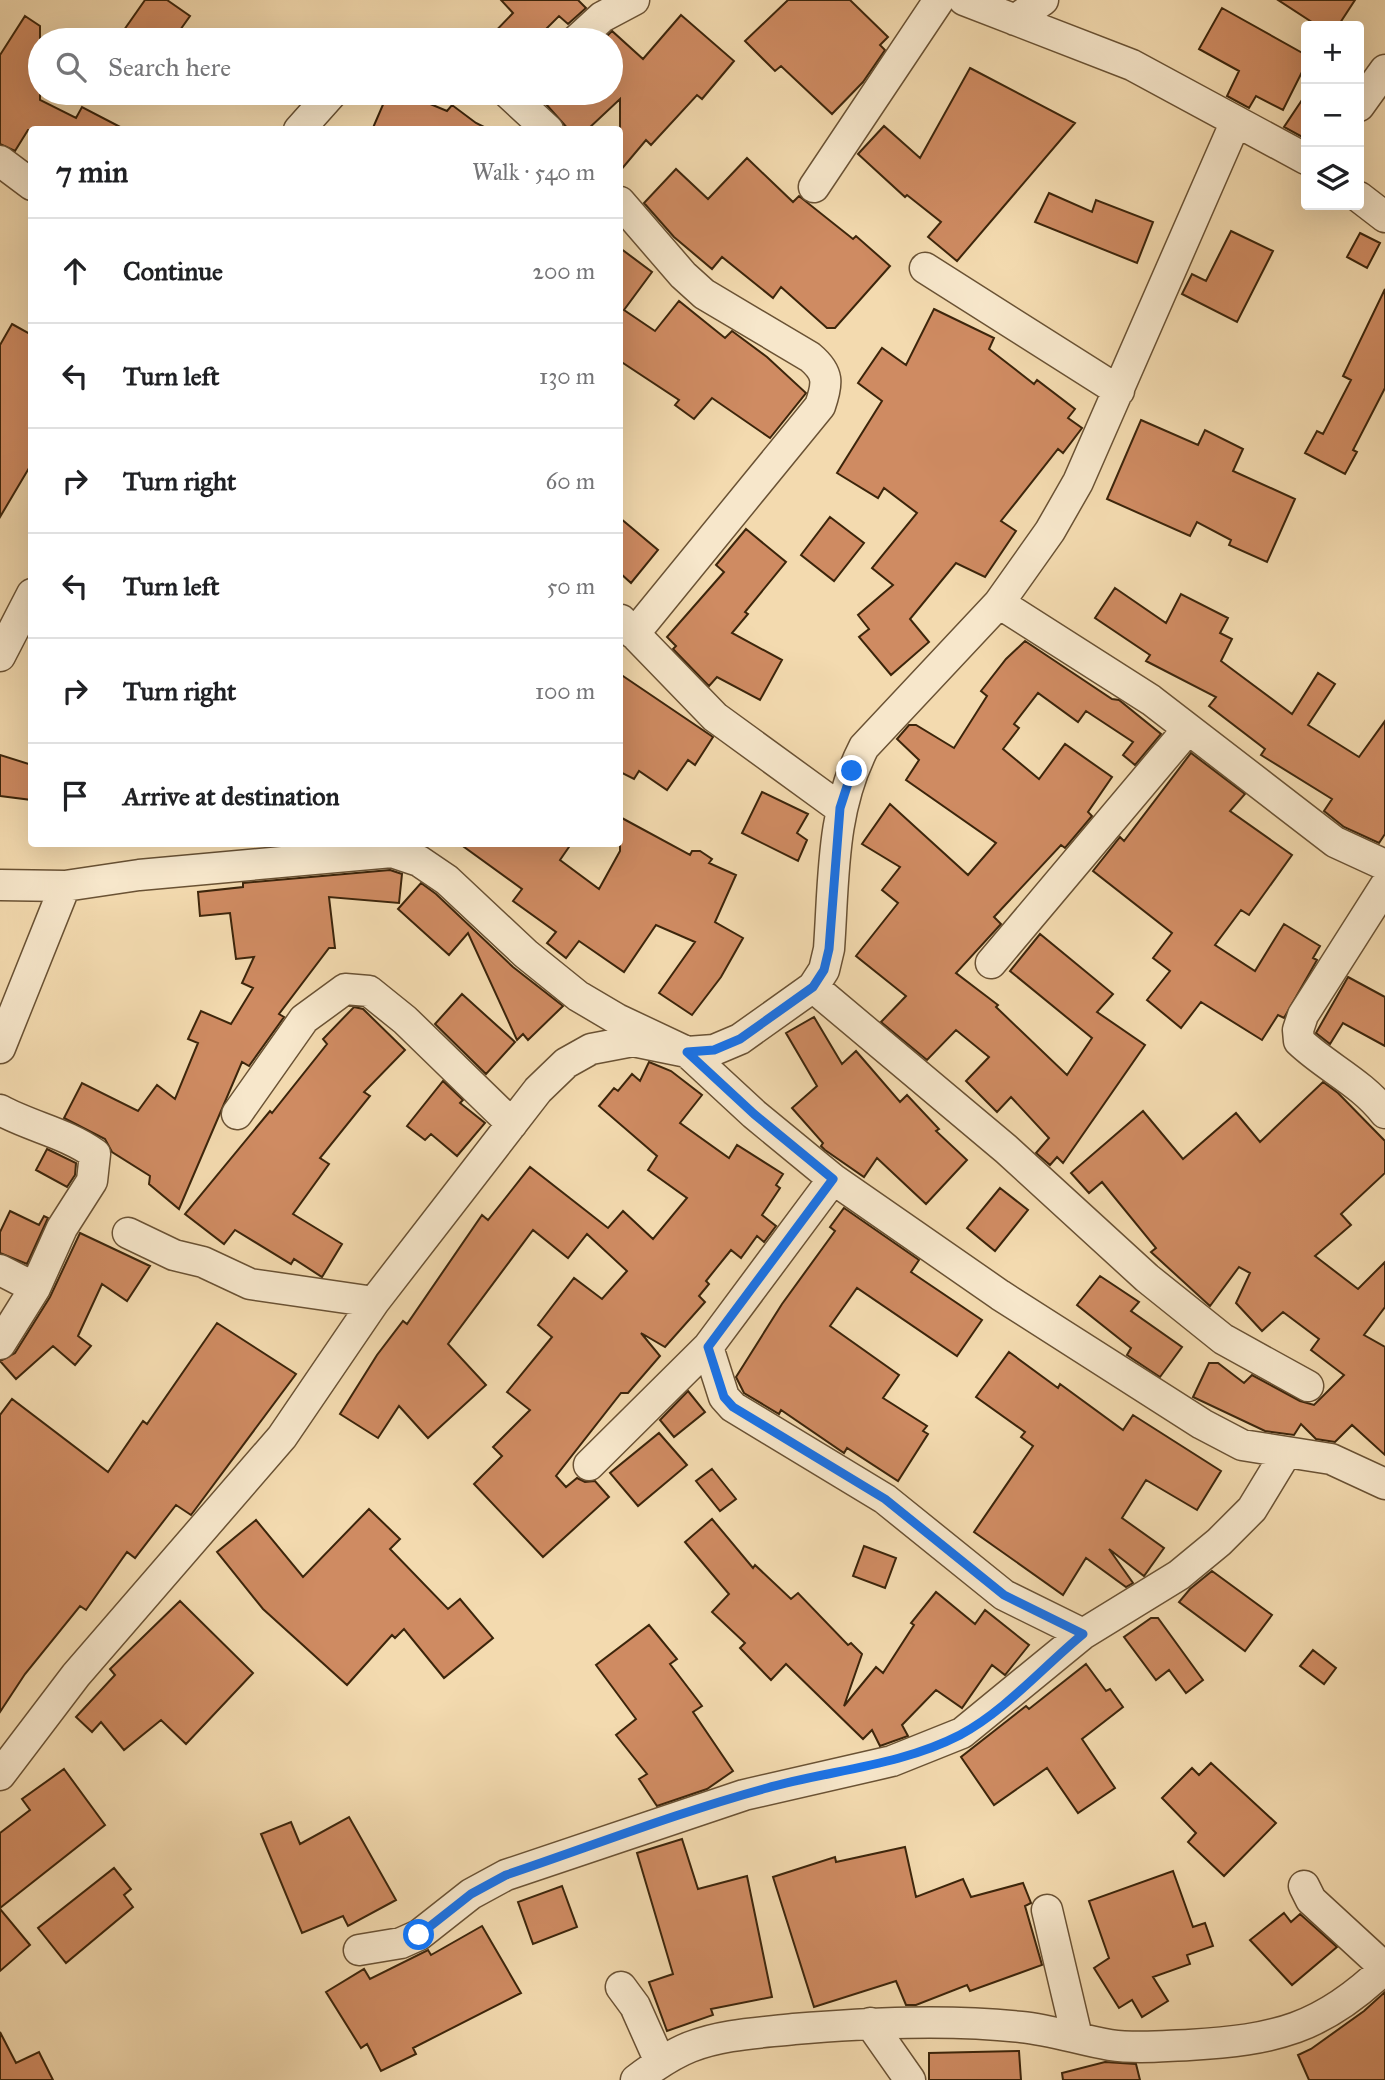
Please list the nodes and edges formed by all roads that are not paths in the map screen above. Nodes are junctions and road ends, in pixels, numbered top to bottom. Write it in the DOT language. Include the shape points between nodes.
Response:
graph roads {
  1 [pos="634,0"];
  2 [pos="939,0"];
  3 [pos="964,0"];
  4 [pos="1043,0"];
  5 [pos="1014,20"];
  6 [pos="590,28"];
  7 [pos="1385,70"];
  8 [pos="1364,99"];
  9 [pos="321,105"];
  10 [pos="525,105"];
  11 [pos="1236,121"];
  12 [pos="303,126"];
  13 [pos="544,126"];
  14 [pos="1301,156"];
  15 [pos="0,161"];
  16 [pos="28,182"];
  17 [pos="814,187"];
  18 [pos="1364,201"];
  19 [pos="623,205"];
  20 [pos="1385,217"];
  21 [pos="925,268"];
  22 [pos="1119,391"];
  23 [pos="28,602"];
  24 [pos="999,603"];
  25 [pos="627,626"];
  26 [pos="0,656"];
  27 [pos="1188,729"];
  28 [pos="840,808"];
  29 [pos="181,847"];
  30 [pos="1385,865"];
  31 [pos="172,872"];
  32 [pos="0,885"];
  33 [pos="65,886"];
  34 [pos="1385,886"];
  35 [pos="990,963"];
  36 [pos="813,987"];
  37 [pos="0,1048"];
  38 [pos="687,1052"];
  39 [pos="0,1110"];
  40 [pos="1385,1113"];
  41 [pos="237,1114"];
  42 [pos="512,1124"];
  43 [pos="833,1179"];
  44 [pos="128,1233"];
  45 [pos="0,1270"];
  46 [pos="35,1288"];
  47 [pos="374,1302"];
  48 [pos="0,1343"];
  49 [pos="708,1347"];
  50 [pos="1308,1386"];
  51 [pos="1286,1453"];
  52 [pos="589,1465"];
  53 [pos="1385,1484"];
  54 [pos="1083,1634"];
  55 [pos="0,1775"];
  56 [pos="1304,1886"];
  57 [pos="1047,1910"];
  58 [pos="359,1950"];
  59 [pos="1385,1968"];
  60 [pos="621,1987"];
  61 [pos="870,2023"];
  62 [pos="1077,2037"];
  63 [pos="660,2062"];
  64 [pos="636,2080"];
  65 [pos="910,2080"];
  1 -- 6 [label="street"];
  2 -- 17 [label="street"];
  3 -- 5 [label="street"];
  4 -- 5 [label="street"];
  5 -- 11 [label="street" via="1132,65"];
  7 -- 8 [label="street"];
  9 -- 12 [label="street"];
  10 -- 13 [label="street"];
  11 -- 14 [label="street"];
  11 -- 22 [label="street"];
  15 -- 16 [label="street"];
  18 -- 20 [label="street"];
  19 -- 25 [label="street" via="704,294 810,357 823,368 828,383 820,406"];
  21 -- 22 [label="street"];
  22 -- 24 [label="street" via="1078,482"];
  23 -- 26 [label="street"];
  24 -- 27 [label="street"];
  24 -- 28 [label="street" via="864,747"];
  25 -- 28 [label="street" via="715,717"];
  27 -- 30 [label="street" via="1335,842"];
  27 -- 35 [label="street"];
  28 -- 36 [label="street" via="829,949 824,970"];
  29 -- 31 [label="street"];
  31 -- 33 [label="street"];
  31 -- 38 [label="street" via="392,852 419,860 578,996"];
  32 -- 33 [label="street"];
  33 -- 37 [label="street"];
  34 -- 40 [label="street" via="1303,1015 1298,1041 1359,1084"];
  36 -- 38 [label="street" via="740,1039 714,1050"];
  36 -- 50 [label="street" via="1006,1149 1147,1278 1223,1339"];
  38 -- 42 [label="street" via="633,1041 592,1049 566,1063"];
  38 -- 43 [label="street"];
  39 -- 46 [label="street" via="95,1154 92,1181 62,1228"];
  41 -- 42 [label="street" via="304,1019 345,989 369,992 405,1020"];
  42 -- 47 [label="street"];
  43 -- 49 [label="street"];
  43 -- 51 [label="street" via="1000,1295 1202,1424 1242,1445"];
  44 -- 47 [label="street" via="250,1283"];
  45 -- 46 [label="street"];
  46 -- 48 [label="street"];
  47 -- 55 [label="street" via="282,1437 76,1675"];
  49 -- 52 [label="street"];
  49 -- 54 [label="street" via="724,1397 733,1407 885,1499 1004,1595"];
  51 -- 53 [label="street" via="1331,1459"];
  51 -- 54 [label="street" via="1252,1509 1219,1542 1180,1575"];
  54 -- 58 [label="street" via="994,1711 934,1747 744,1795 506,1875 471,1894 419,1935"];
  56 -- 59 [label="street" via="1311,1900"];
  57 -- 62 [label="street"];
  59 -- 62 [label="street" via="1360,1992 1321,2017 1247,2042 1140,2047"];
  60 -- 63 [label="street" via="635,2006"];
  61 -- 62 [label="street" via="1020,2027"];
  61 -- 63 [label="street" via="735,2035 691,2047"];
  61 -- 65 [label="street"];
  63 -- 64 [label="street"];
}
